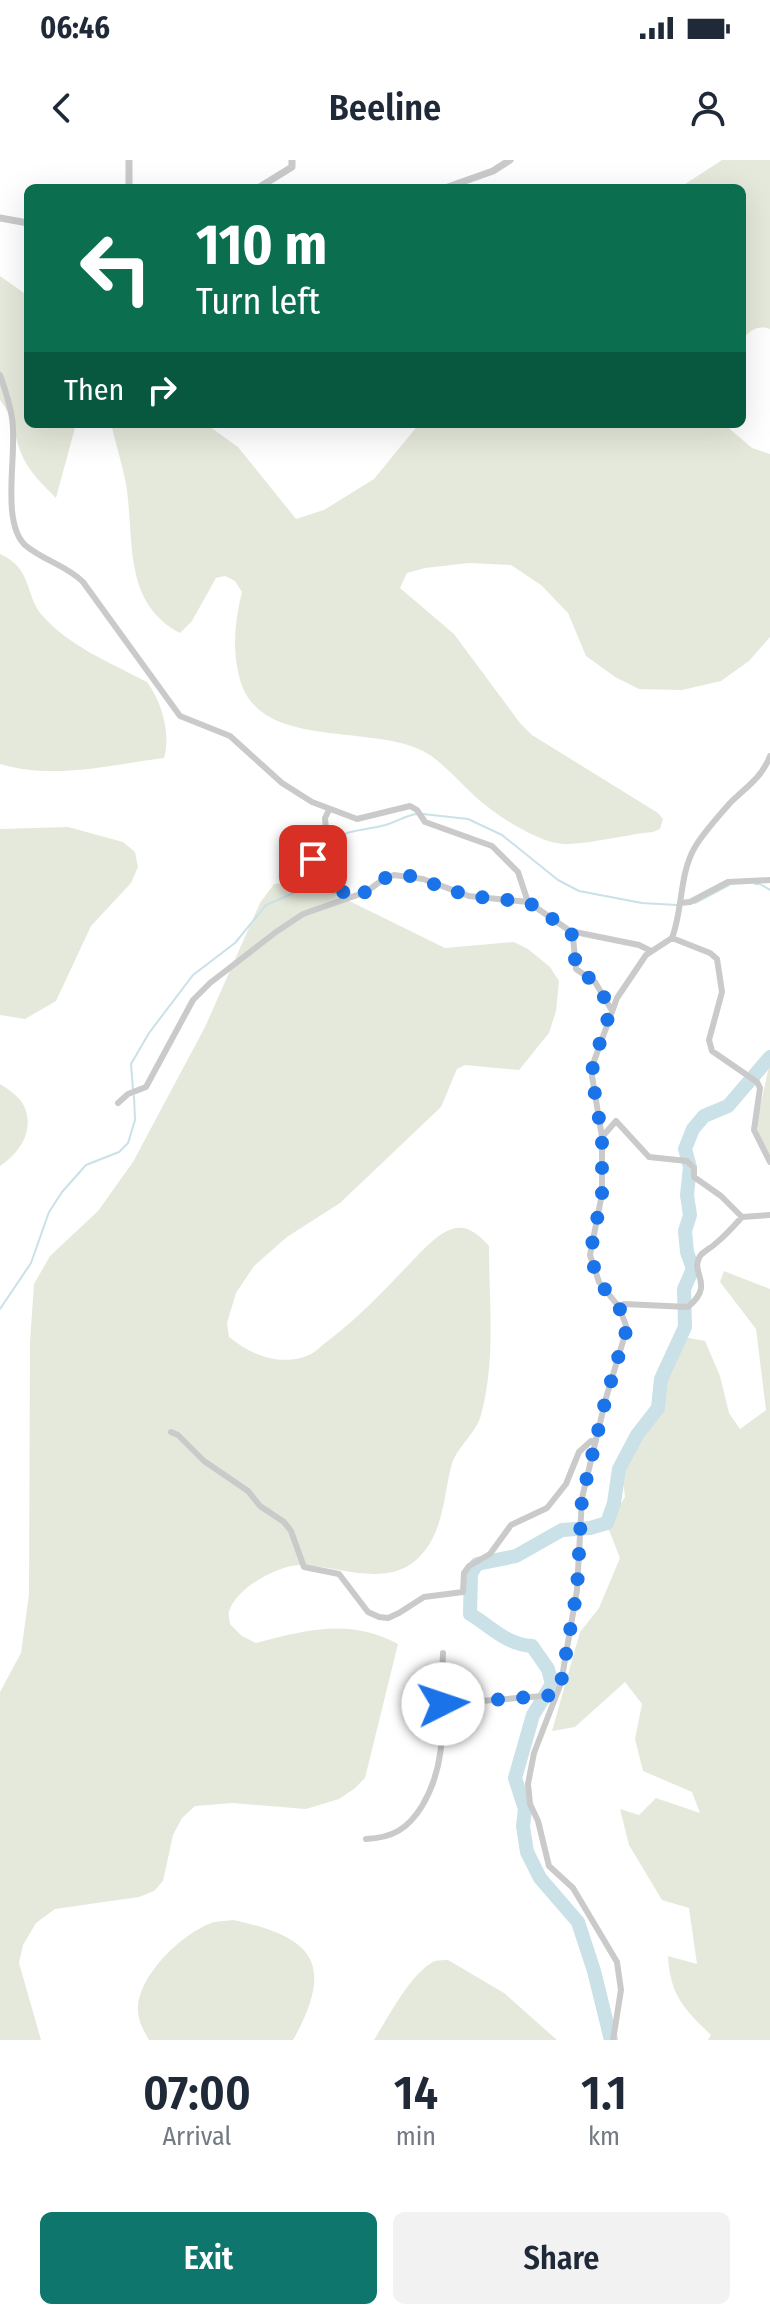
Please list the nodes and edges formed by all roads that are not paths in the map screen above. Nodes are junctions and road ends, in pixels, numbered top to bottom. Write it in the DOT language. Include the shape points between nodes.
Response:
graph roads {
  1 [pos="129,160"];
  2 [pos="292,160"];
  3 [pos="510,160"];
  4 [pos="129,184"];
  5 [pos="264,184"];
  6 [pos="456,184"];
  7 [pos="0,218"];
  8 [pos="24,222"];
  9 [pos="0,375"];
  10 [pos="770,756"];
  11 [pos="329,810"];
  12 [pos="770,880"];
  13 [pos="349,897"];
  14 [pos="528,902"];
  15 [pos="680,903"];
  16 [pos="570,931"];
  17 [pos="672,938"];
  18 [pos="651,951"];
  19 [pos="611,1009"];
  20 [pos="118,1103"];
  21 [pos="602,1137"];
  22 [pos="770,1162"];
  23 [pos="770,1215"];
  24 [pos="742,1217"];
  25 [pos="619,1307"];
  26 [pos="171,1432"];
  27 [pos="596,1441"];
  28 [pos="443,1653"];
  29 [pos="553,1695"];
  30 [pos="443,1704"];
  31 [pos="366,1839"];
  32 [pos="613,2040"];
  1 -- 4 [label="street"];
  2 -- 5 [label="street" via="292,167"];
  3 -- 6 [label="street"];
  7 -- 8 [label="street"];
  9 -- 11 [label="street" via="12,419 10,509 25,546 83,582 180,716 230,736 282,783"];
  10 -- 15 [label="street" via="753,784 732,801 692,852"];
  11 -- 13 [label="street" via="313,859 323,888 347,892"];
  11 -- 14 [label="street" via="357,819 410,806 425,822 492,846 518,872"];
  12 -- 15 [label="street" via="728,882"];
  13 -- 14 [label="street" via="385,878 407,875 469,896"];
  13 -- 20 [label="street" via="303,914 210,983 193,1000 146,1087"];
  14 -- 16 [label="street"];
  15 -- 17 [label="street"];
  16 -- 18 [label="street"];
  16 -- 19 [label="street" via="576,969 595,982"];
  17 -- 18 [label="street"];
  17 -- 22 [label="street" via="717,959 722,992 709,1040 712,1051 757,1082 754,1130"];
  18 -- 19 [label="street"];
  19 -- 21 [label="street" via="592,1076"];
  21 -- 24 [label="street" via="616,1121 649,1157 687,1161 694,1177"];
  21 -- 25 [label="street" via="601,1208 590,1255 599,1282"];
  23 -- 24 [label="street"];
  24 -- 25 [label="street" via="701,1255 697,1264 703,1290 688,1307"];
  25 -- 27 [label="street" via="627,1328"];
  26 -- 27 [label="street" via="284,1522 304,1567 339,1574 368,1612 388,1618 424,1597 463,1592 469,1566 490,1554 511,1525 547,1508 566,1484 579,1452"];
  27 -- 29 [label="street" via="582,1498 572,1625"];
  28 -- 30 [label="street"];
  29 -- 30 [label="street"];
  29 -- 32 [label="street" via="534,1753 530,1804 549,1866 573,1888 617,1962 621,1990"];
  30 -- 31 [label="street" via="443,1748 433,1788 405,1829"];
}
